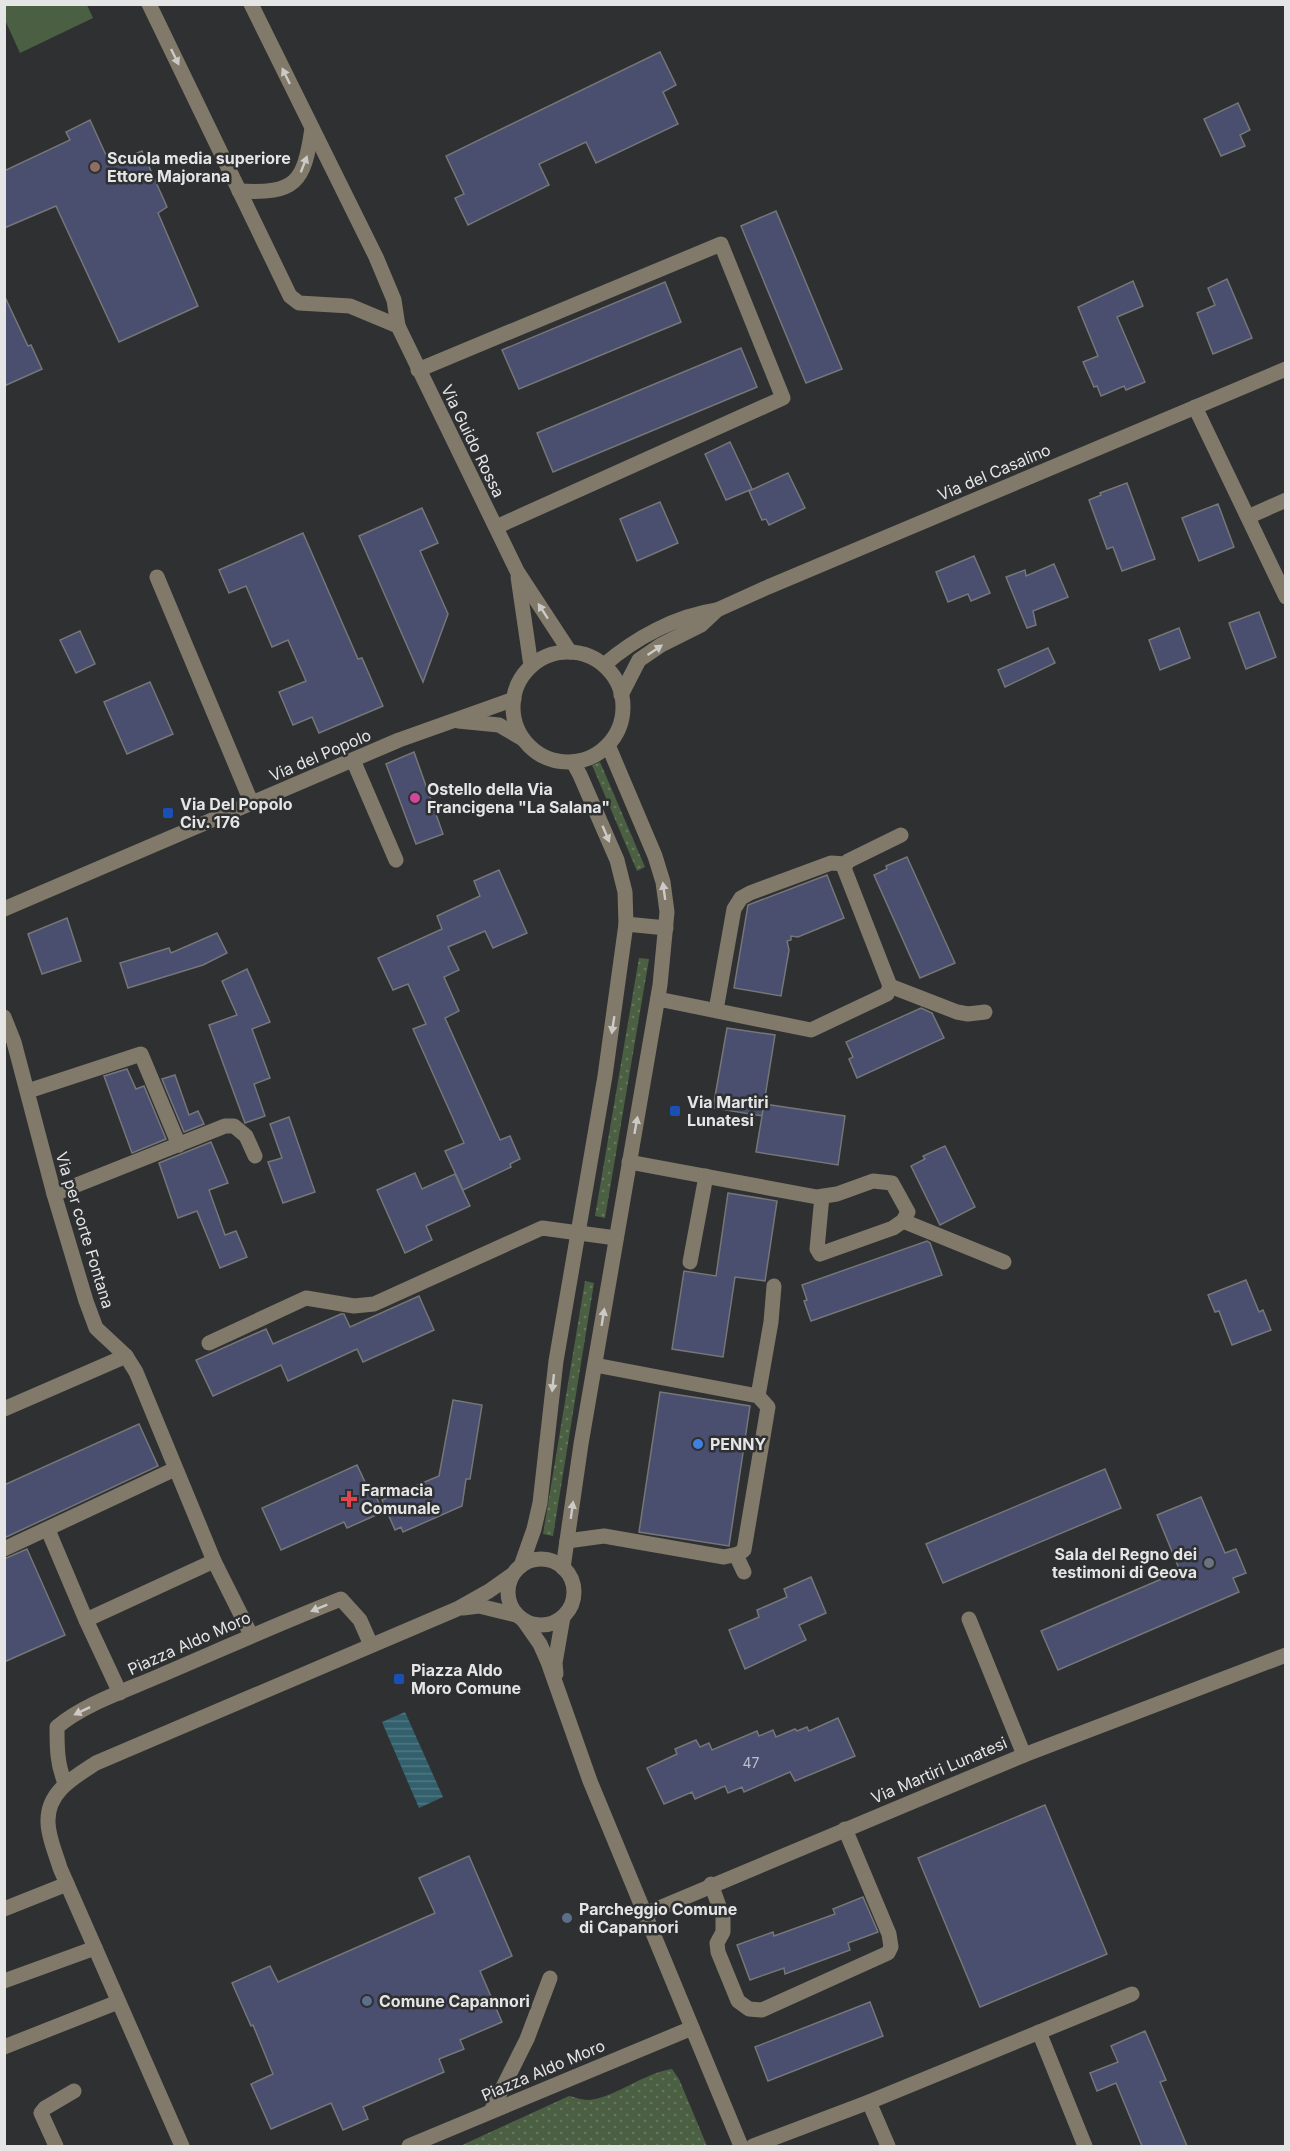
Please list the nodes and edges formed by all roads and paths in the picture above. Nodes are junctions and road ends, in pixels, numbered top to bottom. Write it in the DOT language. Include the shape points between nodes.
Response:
graph roads {
  1 [pos="149,4"];
  2 [pos="251,4"];
  3 [pos="312,128"];
  4 [pos="239,191"];
  5 [pos="398,326"];
  6 [pos="1286,369"];
  7 [pos="418,370"];
  8 [pos="1195,407"];
  9 [pos="1286,500"];
  10 [pos="1248,517"];
  11 [pos="496,528"];
  12 [pos="517,571"];
  13 [pos="157,577"];
  14 [pos="1286,597"];
  15 [pos="717,610"];
  16 [pos="570,652"];
  17 [pos="604,665"];
  18 [pos="531,666"];
  19 [pos="621,696"];
  20 [pos="514,699"];
  21 [pos="452,720"];
  22 [pos="524,740"];
  23 [pos="608,745"];
  24 [pos="353,760"];
  25 [pos="573,762"];
  26 [pos="252,804"];
  27 [pos="901,835"];
  28 [pos="396,860"];
  29 [pos="846,864"];
  30 [pos="4,909"];
  31 [pos="626,924"];
  32 [pos="666,928"];
  33 [pos="890,986"];
  34 [pos="658,999"];
  35 [pos="716,1010"];
  36 [pos="985,1012"];
  37 [pos="4,1017"];
  38 [pos="28,1091"];
  39 [pos="179,1145"];
  40 [pos="255,1156"];
  41 [pos="629,1162"];
  42 [pos="706,1176"];
  43 [pos="54,1194"];
  44 [pos="822,1196"];
  45 [pos="903,1221"];
  46 [pos="579,1233"];
  47 [pos="616,1238"];
  48 [pos="690,1262"];
  49 [pos="1004,1262"];
  50 [pos="774,1286"];
  51 [pos="209,1343"];
  52 [pos="126,1356"];
  53 [pos="595,1365"];
  54 [pos="758,1396"];
  55 [pos="4,1409"];
  56 [pos="175,1469"];
  57 [pos="48,1530"];
  58 [pos="567,1541"];
  59 [pos="4,1549"];
  60 [pos="736,1555"];
  61 [pos="214,1561"];
  62 [pos="563,1568"];
  63 [pos="517,1570"];
  64 [pos="744,1572"];
  65 [pos="457,1609"];
  66 [pos="563,1617"];
  67 [pos="520,1618"];
  68 [pos="969,1619"];
  69 [pos="86,1620"];
  70 [pos="251,1635"];
  71 [pos="371,1645"];
  72 [pos="1286,1655"];
  73 [pos="558,1689"];
  74 [pos="120,1693"];
  75 [pos="1024,1755"];
  76 [pos="65,1783"];
  77 [pos="845,1829"];
  78 [pos="67,1884"];
  79 [pos="711,1884"];
  80 [pos="4,1909"];
  81 [pos="645,1914"];
  82 [pos="95,1948"];
  83 [pos="550,1978"];
  84 [pos="4,1981"];
  85 [pos="1132,1994"];
  86 [pos="118,2002"];
  87 [pos="692,2028"];
  88 [pos="1039,2032"];
  89 [pos="4,2047"];
  90 [pos="74,2091"];
  91 [pos="869,2102"];
  92 [pos="491,2111"];
  93 [pos="56,2146"];
  94 [pos="182,2146"];
  95 [pos="409,2146"];
  96 [pos="741,2146"];
  97 [pos="753,2146"];
  98 [pos="888,2146"];
  99 [pos="1085,2146"];
  1 -- 4 [label="street, one-way"];
  3 -- 2 [label="street, Via Guido Rossa, one-way"];
  4 -- 3 [label="street, one-way" via="281,190 294,182 302,171"];
  3 -- 5 [label="street, Via Guido Rossa" via="376,258 394,300"];
  4 -- 5 [label="street" via="290,296 299,303 350,306"];
  5 -- 7 [label="street, Via Guido Rossa"];
  6 -- 8 [label="street, Via del Casalino"];
  7 -- 11 [label="street, Via Guido Rossa"];
  7 -- 11 [label="street" via="721,244 783,398"];
  8 -- 10 [label="street"];
  8 -- 15 [label="street, Via del Casalino"];
  9 -- 10 [label="street"];
  10 -- 14 [label="street"];
  11 -- 12 [label="street, Via Guido Rossa"];
  16 -- 12 [label="street, Via Guido Rossa, one-way"];
  12 -- 18 [label="street, Via Guido Rossa"];
  13 -- 26 [label="street"];
  15 -- 17 [label="street, Via del Casalino" via="669,624"];
  19 -- 15 [label="street, Via del Casalino, one-way" via="639,660 701,625"];
  16 -- 17 [label="street"];
  16 -- 18 [label="street" via="556,653"];
  17 -- 19 [label="street"];
  18 -- 20 [label="street"];
  19 -- 23 [label="street" via="621,722"];
  20 -- 21 [label="street, Via del Popolo"];
  20 -- 22 [label="street" via="513,713"];
  21 -- 22 [label="street, Via del Popolo" via="499,725"];
  21 -- 24 [label="street, Via del Popolo"];
  22 -- 25 [label="street" via="546,757"];
  23 -- 25 [label="street" via="597,754"];
  32 -- 23 [label="street, one-way" via="658,865"];
  24 -- 26 [label="street, Via del Popolo"];
  24 -- 28 [label="street"];
  25 -- 31 [label="street, one-way" via="617,860 625,892"];
  26 -- 30 [label="street, Via del Popolo"];
  27 -- 29 [label="street"];
  29 -- 33 [label="street" via="846,877"];
  29 -- 35 [label="street" via="831,863 741,898 734,909"];
  31 -- 32 [label="street"];
  31 -- 46 [label="street, one-way"];
  32 -- 34 [label="street"];
  33 -- 35 [label="street" via="887,994 811,1029"];
  33 -- 36 [label="street" via="957,1012"];
  34 -- 35 [label="street"];
  41 -- 34 [label="street, one-way"];
  37 -- 38 [label="street, Via per corte Fontana"];
  38 -- 39 [label="street" via="141,1054"];
  38 -- 43 [label="street, Via per corte Fontana"];
  39 -- 40 [label="street" via="234,1126 246,1136"];
  39 -- 43 [label="street"];
  41 -- 42 [label="street"];
  41 -- 47 [label="street"];
  42 -- 44 [label="street"];
  42 -- 48 [label="street"];
  43 -- 52 [label="street, Via per corte Fontana" via="96,1328"];
  44 -- 45 [label="street" via="873,1181 892,1183 908,1212"];
  44 -- 45 [label="street" via="817,1249 820,1254"];
  45 -- 49 [label="street"];
  46 -- 47 [label="street"];
  46 -- 51 [label="street" via="542,1228 374,1304 354,1306 306,1298"];
  46 -- 63 [label="street, one-way" via="556,1361 540,1503"];
  53 -- 47 [label="street, one-way"];
  50 -- 54 [label="street"];
  52 -- 55 [label="street"];
  52 -- 56 [label="street, Via per corte Fontana"];
  53 -- 54 [label="street"];
  58 -- 53 [label="street, one-way"];
  54 -- 60 [label="street" via="768,1407 744,1550"];
  56 -- 57 [label="street"];
  56 -- 61 [label="street, Via per corte Fontana"];
  57 -- 59 [label="street"];
  57 -- 69 [label="street"];
  58 -- 60 [label="street" via="604,1536 724,1557"];
  58 -- 62 [label="street"];
  60 -- 64 [label="street"];
  61 -- 69 [label="street"];
  61 -- 70 [label="street, Via per corte Fontana"];
  62 -- 63 [label="street" via="542,1559 531,1560"];
  62 -- 66 [label="street" via="574,1587 574,1599"];
  63 -- 65 [label="street"];
  63 -- 67 [label="street" via="508,1596"];
  65 -- 67 [label="street" via="479,1606"];
  65 -- 71 [label="street"];
  66 -- 67 [label="street" via="544,1625"];
  66 -- 73 [label="street" via="555,1663"];
  67 -- 73 [label="street" via="540,1644"];
  68 -- 75 [label="street"];
  69 -- 74 [label="street"];
  71 -- 70 [label="street, Piazza Aldo Moro, one-way" via="360,1620 341,1599"];
  70 -- 74 [label="street, Piazza Aldo Moro"];
  71 -- 76 [label="street" via="96,1763"];
  72 -- 75 [label="street, Via Martiri Lunatesi"];
  73 -- 81 [label="street"];
  74 -- 76 [label="street, Piazza Aldo Moro, one-way" via="57,1727 57,1752"];
  75 -- 77 [label="street, Via Martiri Lunatesi"];
  76 -- 78 [label="street" via="52,1800 48,1823"];
  77 -- 79 [label="street, Via Martiri Lunatesi"];
  77 -- 79 [label="street" via="891,1947 888,1953 762,2010 749,2009 738,2001 718,1952 723,1917"];
  78 -- 80 [label="street"];
  78 -- 82 [label="street"];
  79 -- 81 [label="street, Via Martiri Lunatesi"];
  81 -- 87 [label="street"];
  82 -- 84 [label="street"];
  82 -- 86 [label="street"];
  83 -- 92 [label="street" via="527,2039"];
  85 -- 88 [label="street"];
  86 -- 89 [label="street"];
  86 -- 94 [label="street"];
  87 -- 92 [label="street, Piazza Aldo Moro"];
  87 -- 96 [label="street"];
  88 -- 91 [label="street"];
  88 -- 99 [label="street"];
  90 -- 93 [label="street" via="41,2113"];
  91 -- 97 [label="street"];
  91 -- 98 [label="street"];
  92 -- 95 [label="street, Piazza Aldo Moro"];
}
